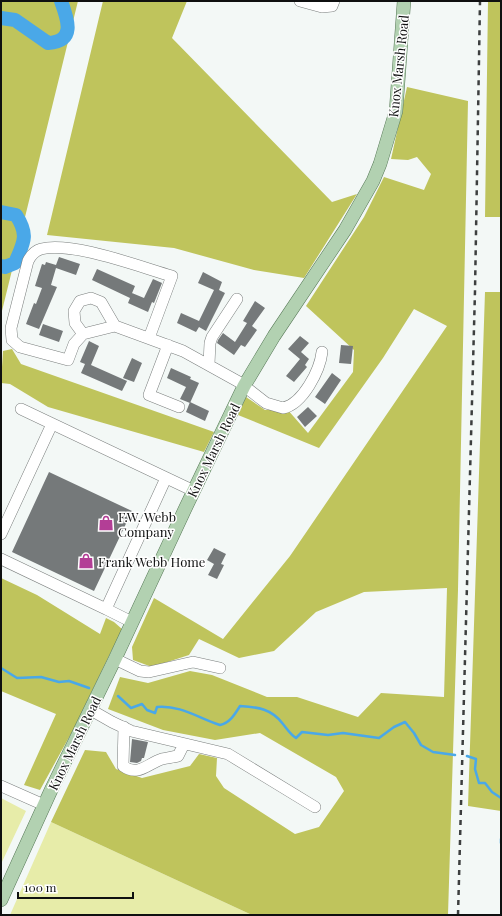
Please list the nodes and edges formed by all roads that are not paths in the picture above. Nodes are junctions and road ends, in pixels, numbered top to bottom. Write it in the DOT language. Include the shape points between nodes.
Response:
graph roads {
  1 [pos="300,1"];
  2 [pos="334,1"];
  3 [pos="404,1"];
  4 [pos="236,299"];
  5 [pos="115,326"];
  6 [pos="83,334"];
  7 [pos="150,338"];
  8 [pos="168,345"];
  9 [pos="322,352"];
  10 [pos="209,364"];
  11 [pos="244,386"];
  12 [pos="179,406"];
  13 [pos="21,409"];
  14 [pos="52,424"];
  15 [pos="166,478"];
  16 [pos="194,491"];
  17 [pos="1,534"];
  18 [pos="1,559"];
  19 [pos="106,609"];
  20 [pos="132,622"];
  21 [pos="115,659"];
  22 [pos="220,668"];
  23 [pos="90,710"];
  24 [pos="124,727"];
  25 [pos="184,744"];
  26 [pos="1,786"];
  27 [pos="44,805"];
  28 [pos="315,807"];
  29 [pos="1,900"];
  1 -- 2 [label="street" via="322,8 332,6"];
  3 -- 11 [label="main road, Knox Marsh Road" via="396,111 380,164 365,198"];
  4 -- 10 [label="street" via="212,337"];
  5 -- 6 [label="street"];
  5 -- 6 [label="street" via="101,302 96,299 85,299 74,311 75,323"];
  5 -- 7 [label="street"];
  6 -- 7 [label="street" via="74,344 68,360 20,347 12,340 11,328 28,261 34,252 40,249 62,248 172,276"];
  7 -- 8 [label="street"];
  8 -- 10 [label="street"];
  8 -- 12 [label="street" via="149,395"];
  9 -- 11 [label="street" via="321,362 310,383 301,396 288,407 274,406"];
  10 -- 11 [label="street"];
  11 -- 16 [label="main road, Knox Marsh Road"];
  13 -- 14 [label="street"];
  14 -- 15 [label="street"];
  14 -- 17 [label="street"];
  15 -- 16 [label="street"];
  15 -- 19 [label="street"];
  16 -- 20 [label="main road, Knox Marsh Road"];
  18 -- 19 [label="street"];
  19 -- 20 [label="street"];
  20 -- 21 [label="main road, Knox Marsh Road"];
  21 -- 22 [label="street" via="140,671 149,672 193,662"];
  21 -- 23 [label="main road, Knox Marsh Road"];
  23 -- 24 [label="street"];
  23 -- 27 [label="main road, Knox Marsh Road"];
  24 -- 25 [label="street"];
  24 -- 25 [label="street" via="123,766 133,771 141,770 161,759 178,756"];
  25 -- 28 [label="street" via="228,754"];
  26 -- 27 [label="street"];
  27 -- 29 [label="main road, Knox Marsh Road"];
}
